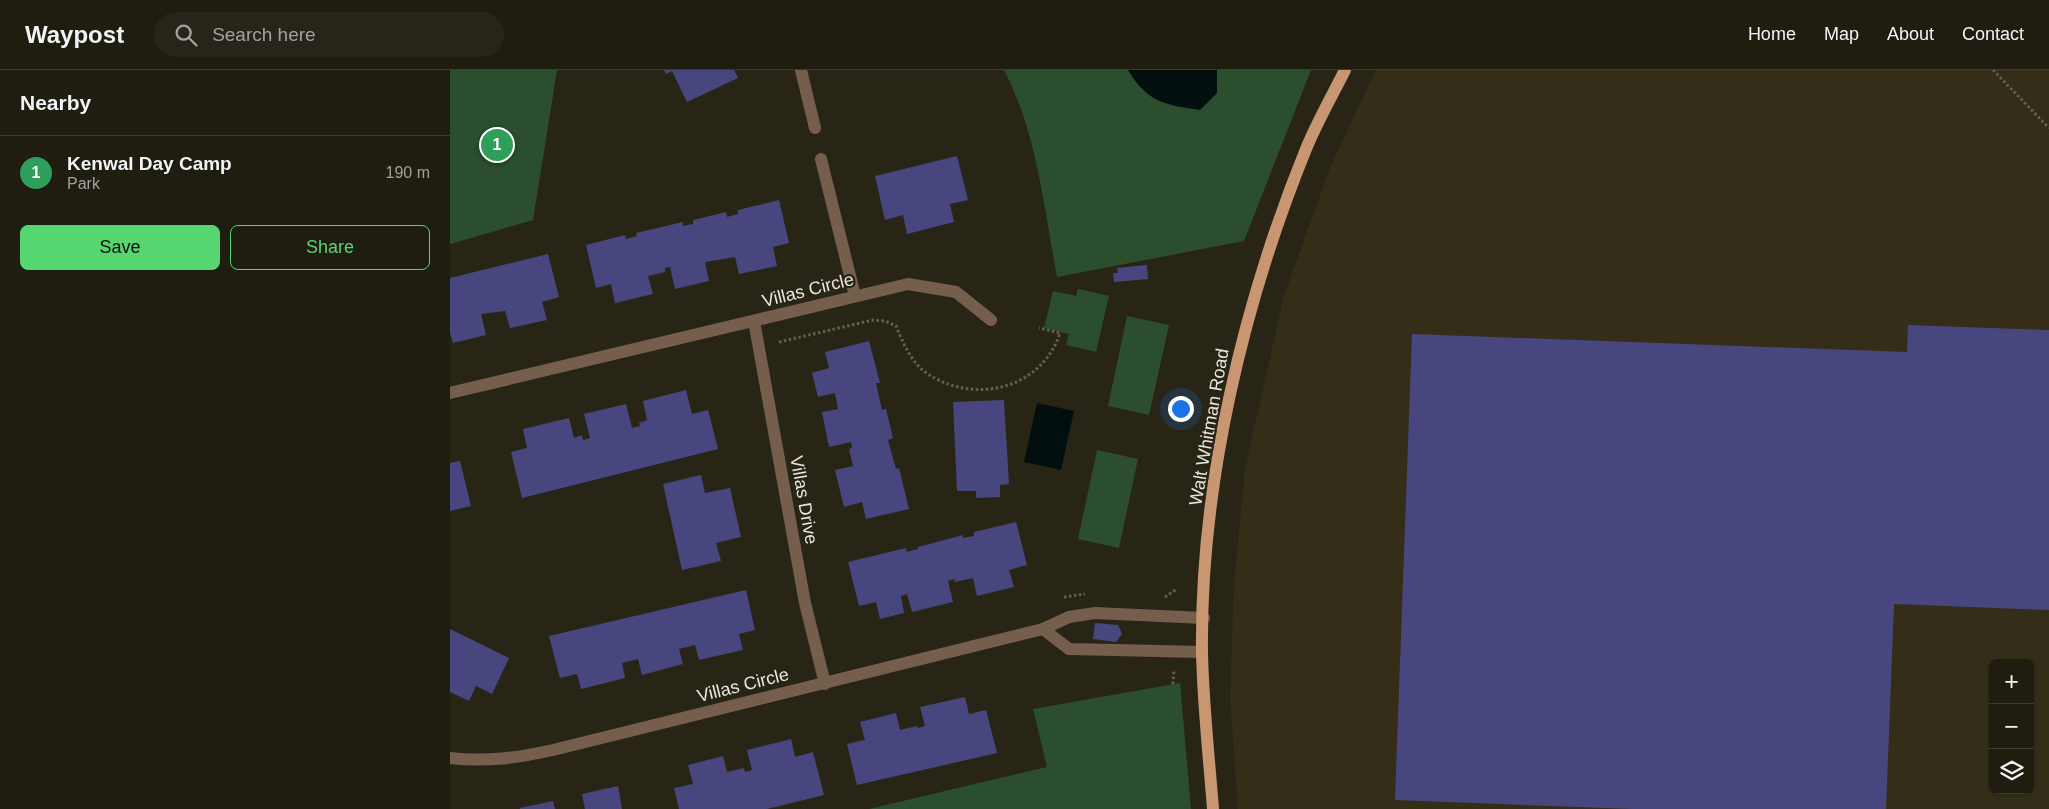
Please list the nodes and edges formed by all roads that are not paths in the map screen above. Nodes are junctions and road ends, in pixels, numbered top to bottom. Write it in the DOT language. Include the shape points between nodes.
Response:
graph roads {
  1 [pos="801,70"];
  2 [pos="1345,70"];
  3 [pos="815,128"];
  4 [pos="820,159"];
  5 [pos="855,296"];
  6 [pos="991,320"];
  7 [pos="754,321"];
  8 [pos="450,394"];
  9 [pos="1204,618"];
  10 [pos="1042,629"];
  11 [pos="1202,652"];
  12 [pos="825,684"];
  13 [pos="450,758"];
  14 [pos="1213,809"];
  1 -- 3 [label="street"];
  2 -- 9 [label="main road, Walt Whitman Road" via="1306,147 1267,255 1243,338 1217,475"];
  4 -- 5 [label="street"];
  5 -- 6 [label="street, Villas Circle" via="908,284 956,292"];
  5 -- 7 [label="street, Villas Circle"];
  7 -- 8 [label="street, Villas Circle"];
  7 -- 12 [label="street, Villas Drive" via="805,602"];
  9 -- 10 [label="street, Villas Circle" via="1095,613 1069,617"];
  9 -- 11 [label="main road, Walt Whitman Road"];
  10 -- 11 [label="street" via="1069,649"];
  10 -- 12 [label="street, Villas Circle"];
  11 -- 14 [label="main road, Walt Whitman Road"];
  12 -- 13 [label="street, Villas Circle" via="511,759"];
}
